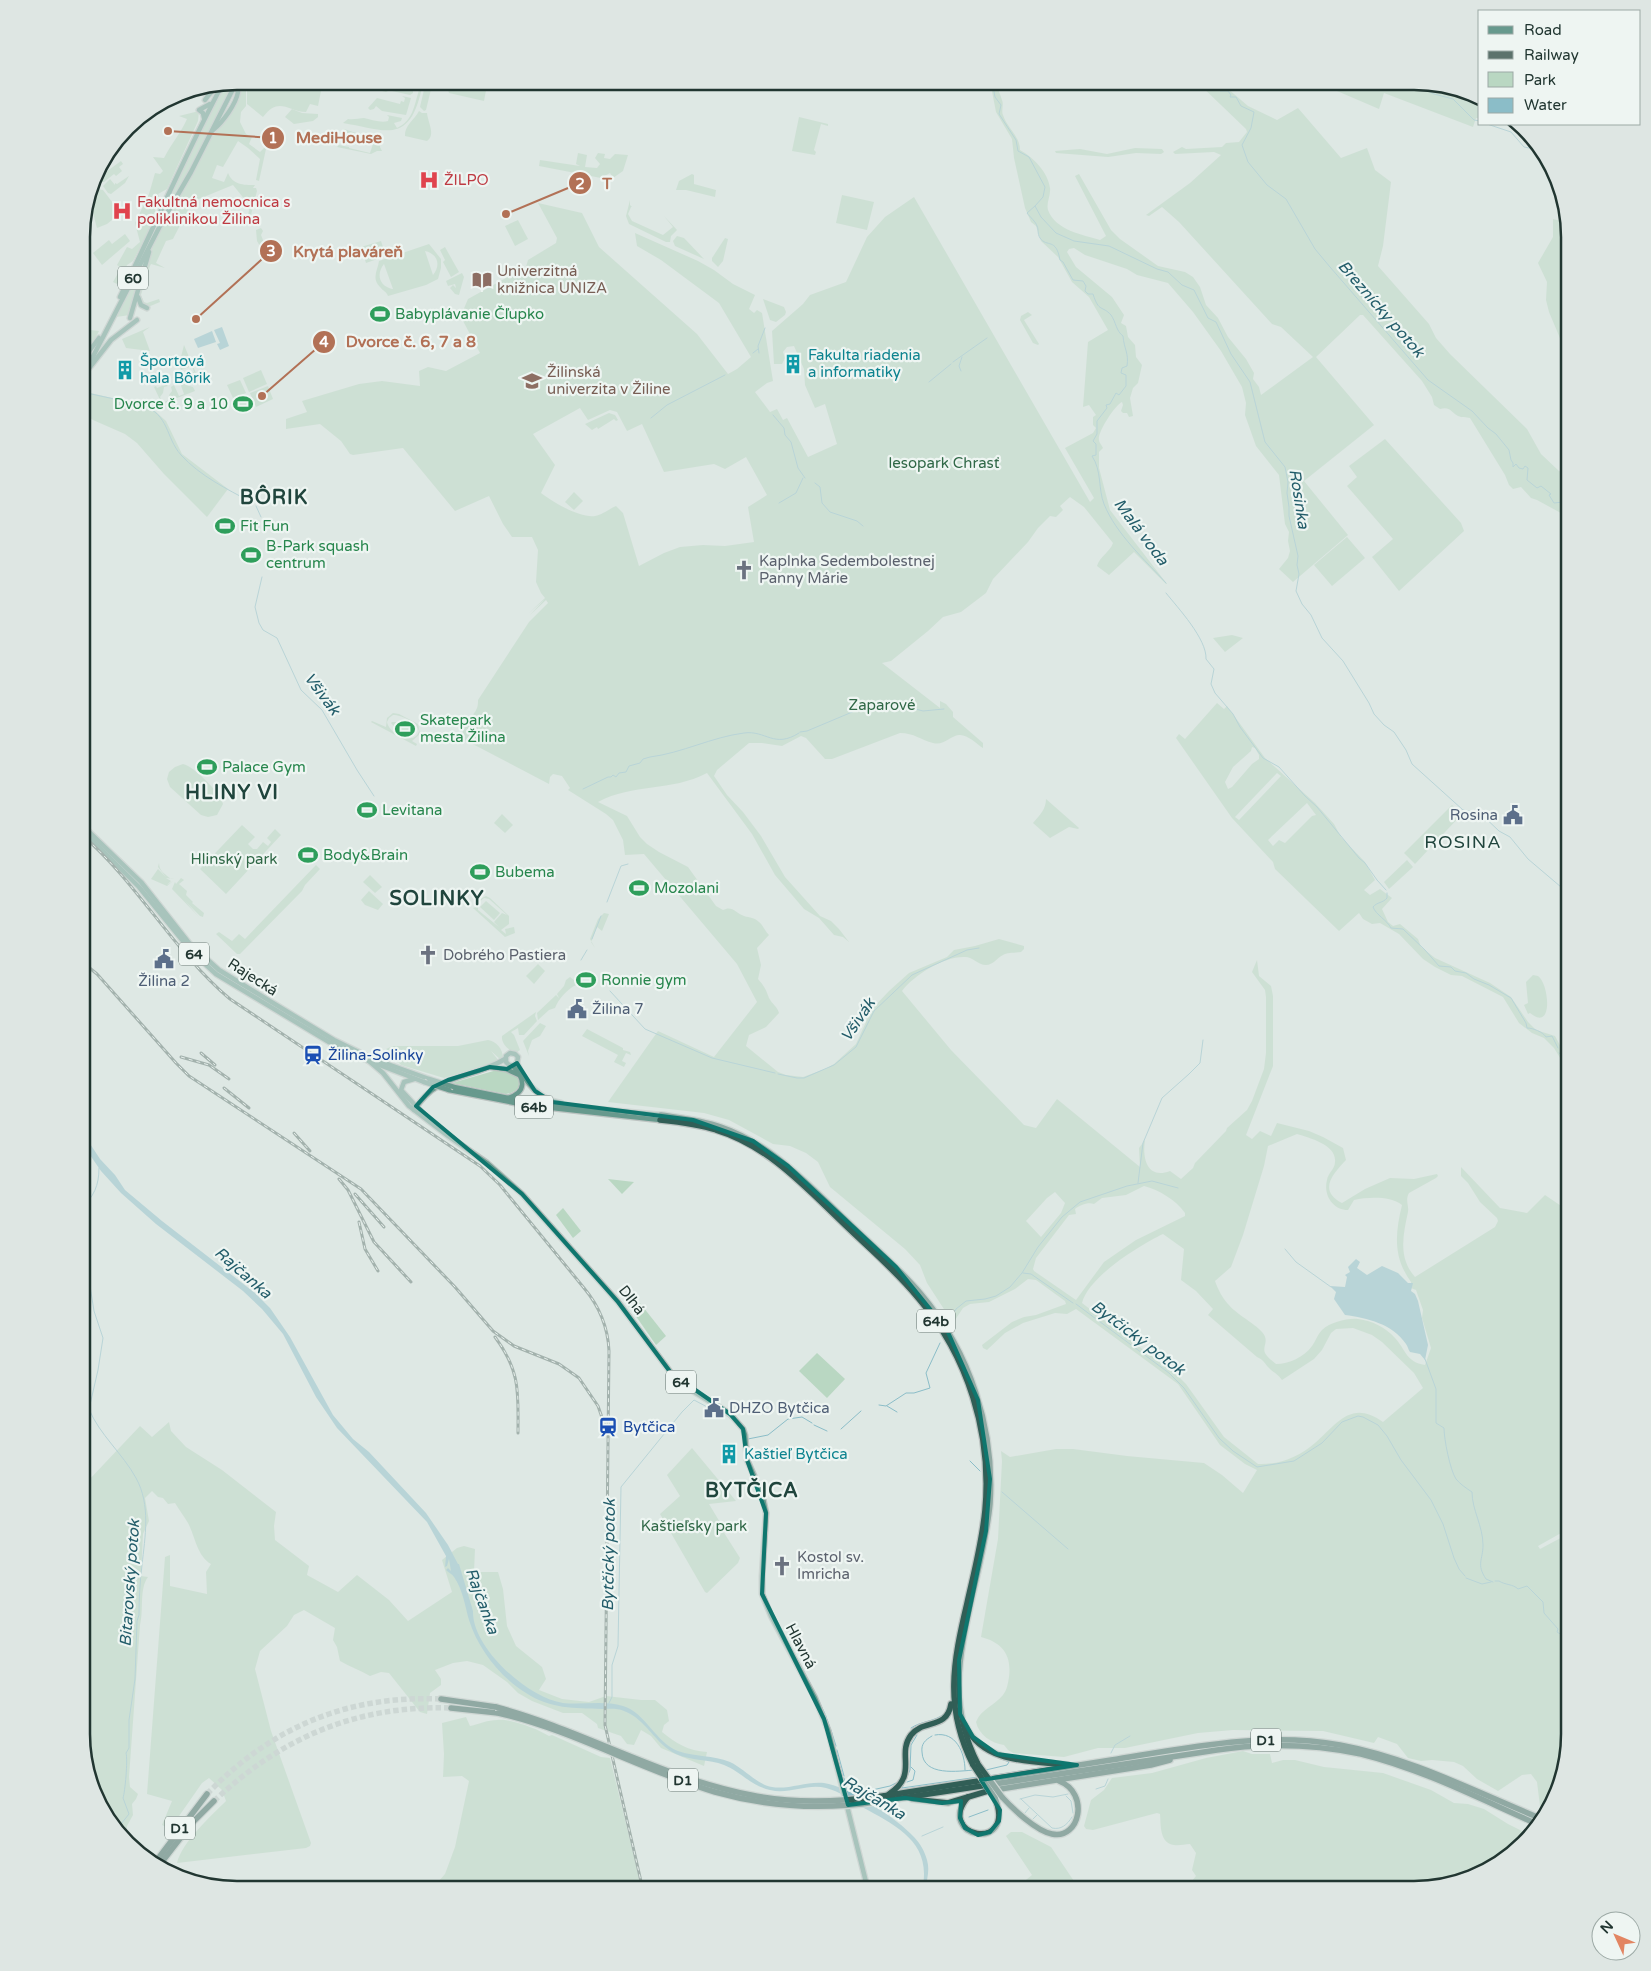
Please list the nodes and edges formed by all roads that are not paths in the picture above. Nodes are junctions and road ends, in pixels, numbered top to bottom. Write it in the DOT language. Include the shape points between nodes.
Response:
graph roads {
  1 [pos="232,90"];
  2 [pos="237,90"];
  3 [pos="218,91"];
  4 [pos="210,93"];
  5 [pos="206,100"];
  6 [pos="213,102"];
  7 [pos="204,118"];
  8 [pos="212,131"];
  9 [pos="152,241"];
  10 [pos="137,294"];
  11 [pos="147,308"];
  12 [pos="112,316"];
  13 [pos="130,318"];
  14 [pos="137,320"];
  15 [pos="102,335"];
  16 [pos="90,350"];
  17 [pos="90,357"];
  18 [pos="90,361"];
  19 [pos="90,368"];
  20 [pos="90,832"];
  21 [pos="90,837"];
  22 [pos="370,1059"];
  23 [pos="506,1062"];
  24 [pos="515,1064"];
  25 [pos="490,1067"];
  26 [pos="520,1076"];
  27 [pos="415,1079"];
  28 [pos="426,1081"];
  29 [pos="506,1098"];
  30 [pos="415,1108"];
  31 [pos="595,1109"];
  32 [pos="660,1118"];
  33 [pos="766,1513"];
  34 [pos="953,1695"];
  35 [pos="441,1699"];
  36 [pos="452,1708"];
  37 [pos="497,1710"];
  38 [pos="960,1714"];
  39 [pos="1181,1755"];
  40 [pos="1391,1760"];
  41 [pos="975,1765"];
  42 [pos="1076,1765"];
  43 [pos="1056,1780"];
  44 [pos="1474,1793"];
  45 [pos="207,1794"];
  46 [pos="968,1797"];
  47 [pos="905,1798"];
  48 [pos="999,1798"];
  49 [pos="883,1799"];
  50 [pos="214,1801"];
  51 [pos="1535,1816"];
  52 [pos="1532,1821"];
  53 [pos="159,1858"];
  54 [pos="163,1860"];
  55 [pos="866,1881"];
  1 -- 8 [label="main road, 60, bridge"];
  2 -- 8 [label="main road"];
  3 -- 6 [label="main road, 60"];
  4 -- 5 [label="main road"];
  6 -- 7 [label="main road, 60"];
  6 -- 7 [label="main road" via="199,110"];
  7 -- 12 [label="main road, 60"];
  8 -- 9 [label="main road, 60"];
  9 -- 10 [label="main road"];
  9 -- 12 [label="main road, 60"];
  10 -- 11 [label="main road"];
  10 -- 13 [label="main road"];
  12 -- 15 [label="main road, 60"];
  14 -- 19 [label="main road" via="111,340"];
  15 -- 16 [label="main road"];
  15 -- 17 [label="main road, 60"];
  15 -- 18 [label="main road, 60"];
  20 -- 22 [label="main road, Rajecká / 64" via="141,882 189,943 219,970 315,1030"];
  21 -- 22 [label="main road, Rajecká / 64" via="139,887 192,952 216,974 313,1034"];
  22 -- 27 [label="main road, 64b"];
  22 -- 28 [label="main road, 64b"];
  22 -- 30 [label="main road" via="406,1103"];
  23 -- 24 [label="main road"];
  23 -- 24 [label="main road" via="508,1054 513,1053 518,1057"];
  23 -- 25 [label="main road"];
  24 -- 26 [label="main road"];
  24 -- 31 [label="main road" via="544,1098"];
  25 -- 26 [label="main road" via="506,1069"];
  25 -- 30 [label="main road" via="439,1084"];
  26 -- 29 [label="main road" via="521,1090"];
  27 -- 28 [label="main road, 64b"];
  27 -- 30 [label="main road" via="406,1081 401,1087"];
  28 -- 29 [label="main road, 64b, bridge"];
  28 -- 32 [label="main road, 64b, bridge" via="449,1090 525,1106"];
  29 -- 31 [label="main road, 64b"];
  30 -- 33 [label="main road, Dlhá / 64" via="487,1163 539,1211 618,1302 673,1375 737,1420 744,1432 747,1460 762,1494"];
  31 -- 32 [label="main road, 64b"];
  32 -- 34 [label="highway, 64b" via="718,1130 751,1145 777,1162 911,1289 935,1320 957,1357 980,1422 986,1491 982,1534 955,1660"];
  32 -- 38 [label="highway, 64b" via="693,1120 720,1127 753,1141 779,1159 914,1286 936,1313 961,1355 984,1421 990,1479 986,1531 959,1660"];
  33 -- 55 [label="main road, Hlavná / 64" via="762,1594 823,1716 833,1744"];
  34 -- 41 [label="highway, 64b" via="957,1725"];
  34 -- 49 [label="highway" via="946,1717 911,1735 906,1746 904,1778"];
  35 -- 37 [label="highway, D1"];
  36 -- 37 [label="highway, D1"];
  37 -- 49 [label="highway, D1, bridge" via="537,1719 689,1778 734,1792 803,1801"];
  38 -- 41 [label="highway, 64b"];
  38 -- 42 [label="highway" via="973,1737 997,1754 1034,1763"];
  39 -- 40 [label="highway, D1" via="1257,1746 1296,1746"];
  39 -- 43 [label="highway" via="1151,1766"];
  39 -- 47 [label="highway, D1"];
  40 -- 42 [label="highway, D1" via="1365,1750 1324,1742 1276,1739 1229,1742"];
  40 -- 44 [label="highway, D1"];
  41 -- 48 [label="highway, 64b, bridge"];
  42 -- 49 [label="highway, D1"];
  43 -- 46 [label="highway"];
  43 -- 48 [label="highway, 64b" via="1070,1787 1078,1804 1074,1824 1065,1832 1053,1835 1043,1832"];
  44 -- 51 [label="highway, D1"];
  44 -- 52 [label="highway, D1"];
  45 -- 53 [label="highway, D1"];
  46 -- 47 [label="highway" via="942,1803"];
  46 -- 48 [label="highway" via="960,1809 960,1818 965,1828 978,1835 990,1832 998,1824"];
  47 -- 49 [label="highway, D1"];
  50 -- 54 [label="highway, D1"];
}
